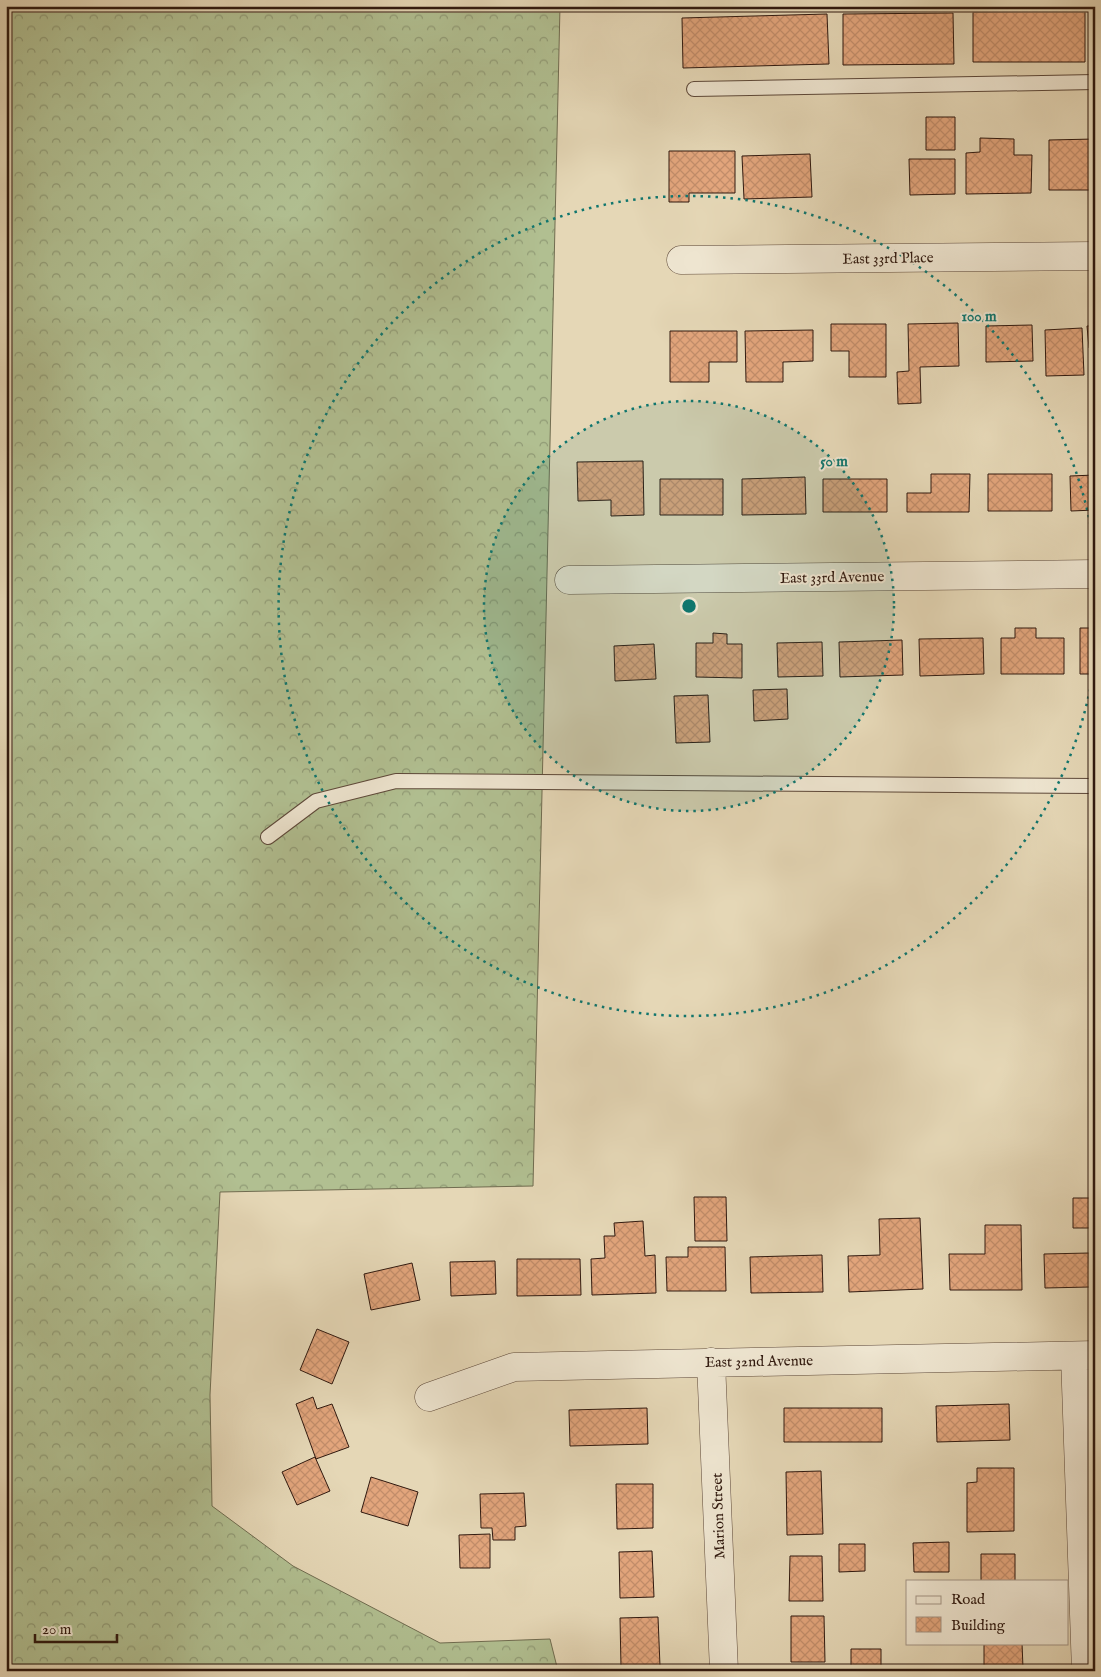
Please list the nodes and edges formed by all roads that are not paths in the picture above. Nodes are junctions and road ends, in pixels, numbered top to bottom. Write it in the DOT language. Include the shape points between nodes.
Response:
graph roads {
  1 [pos="1095,82"];
  2 [pos="694,89"];
  3 [pos="1095,256"];
  4 [pos="681,260"];
  5 [pos="1095,574"];
  6 [pos="569,580"];
  7 [pos="1095,786"];
  8 [pos="268,837"];
  9 [pos="1085,1355"];
  10 [pos="711,1362"];
  11 [pos="429,1397"];
  12 [pos="724,1671"];
  13 [pos="1086,1671"];
  1 -- 2 [label="lane"];
  3 -- 4 [label="street, East 33rd Place"];
  5 -- 6 [label="street, East 33rd Avenue"];
  7 -- 8 [label="lane" via="396,781 316,802"];
  9 -- 10 [label="street, East 32nd Avenue"];
  9 -- 13 [label="street"];
  10 -- 11 [label="street, East 32nd Avenue" via="514,1367"];
  10 -- 12 [label="street, Marion Street"];
}
